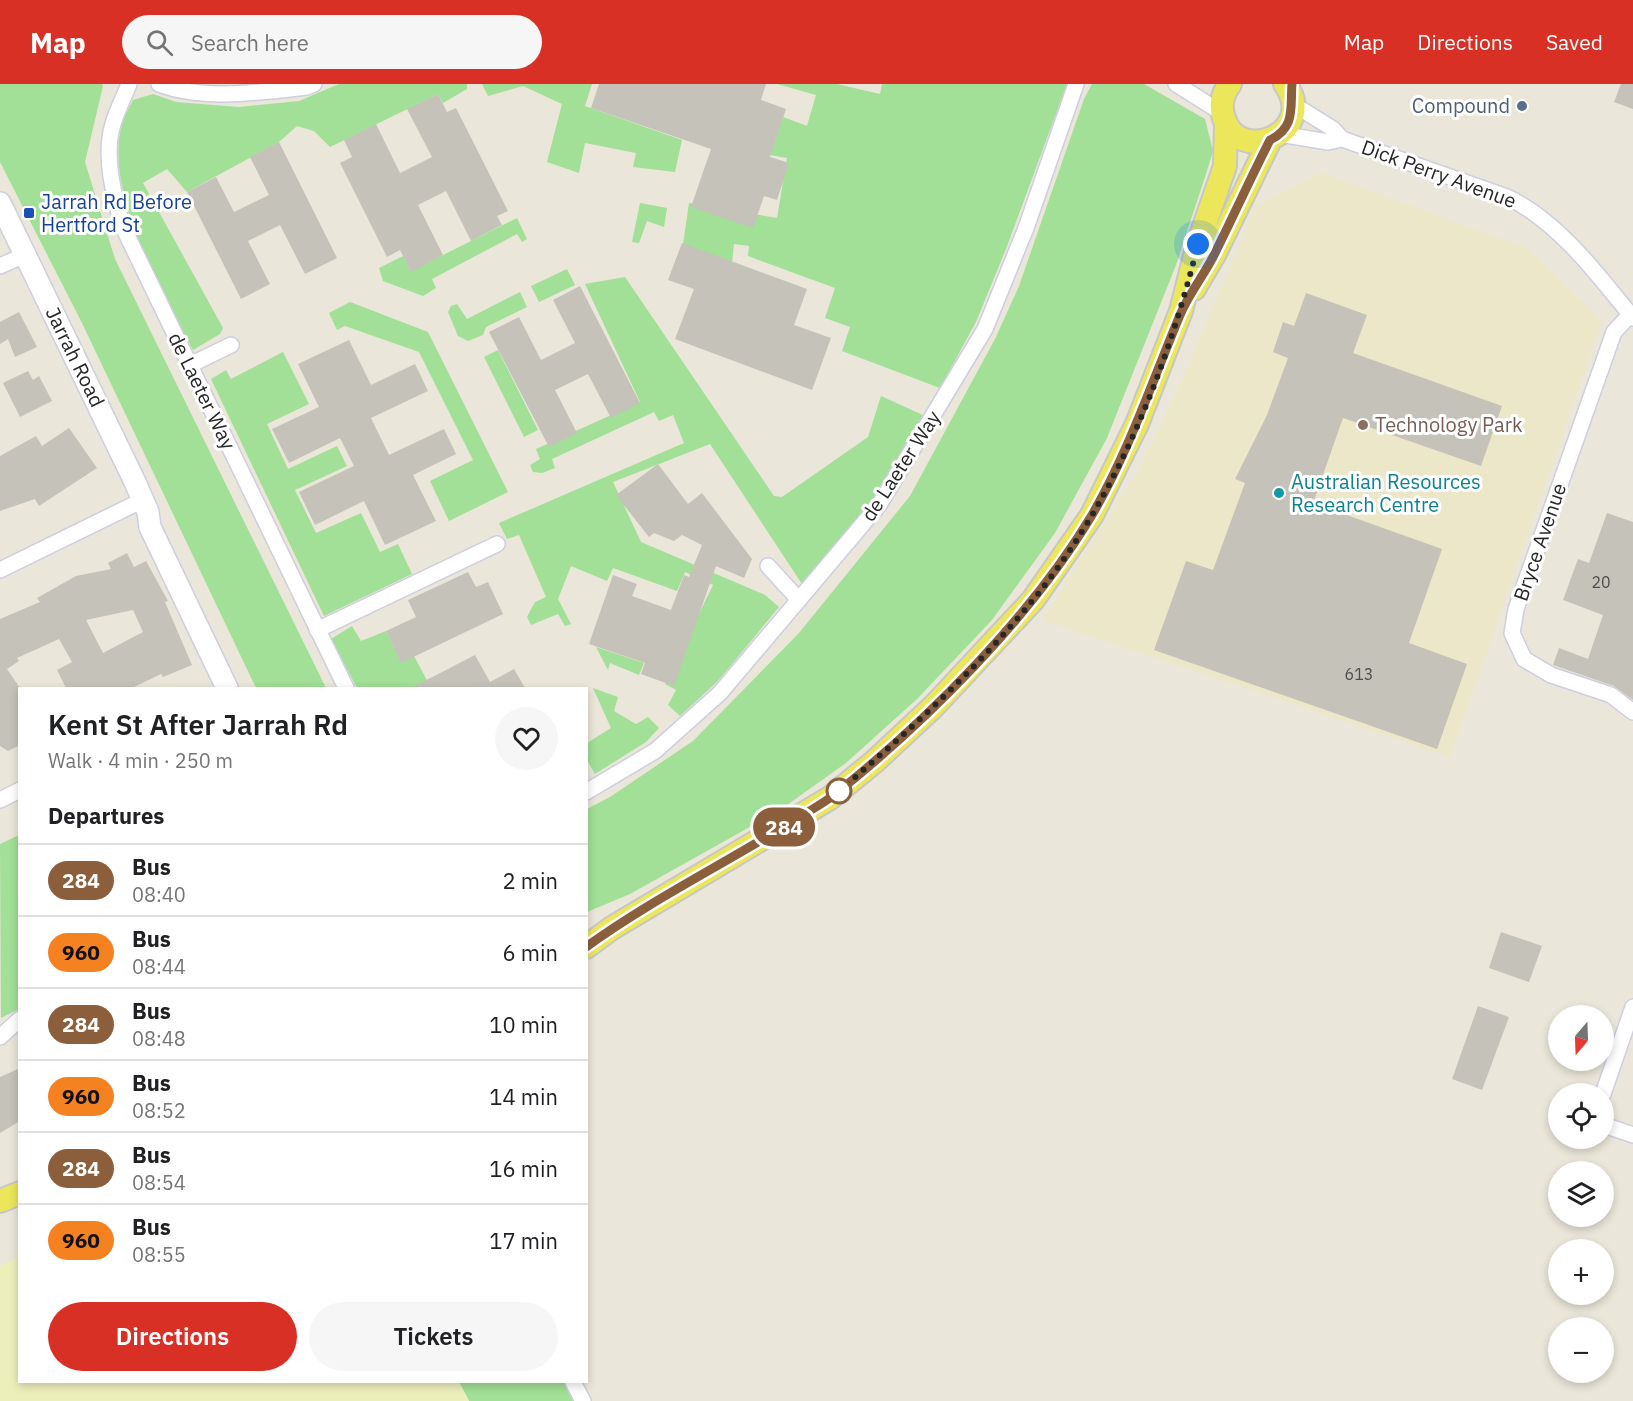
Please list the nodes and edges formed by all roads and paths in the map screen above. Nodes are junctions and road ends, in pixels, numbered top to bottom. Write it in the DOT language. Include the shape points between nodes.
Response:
graph roads {
  1 [pos="129,84"];
  2 [pos="159,84"];
  3 [pos="314,84"];
  4 [pos="1076,84"];
  5 [pos="1176,84"];
  6 [pos="1230,84"];
  7 [pos="1290,92"];
  8 [pos="1224,118"];
  9 [pos="1275,137"];
  10 [pos="1342,139"];
  11 [pos="0,203"];
  12 [pos="25,255"];
  13 [pos="0,267"];
  14 [pos="1181,311"];
  15 [pos="1632,317"];
  16 [pos="231,345"];
  17 [pos="190,365"];
  18 [pos="146,506"];
  19 [pos="496,544"];
  20 [pos="768,566"];
  21 [pos="0,570"];
  22 [pos="799,600"];
  23 [pos="317,630"];
  24 [pos="227,687"];
  25 [pos="241,687"];
  26 [pos="346,687"];
  27 [pos="1633,712"];
  28 [pos="18,791"];
  29 [pos="588,791"];
  30 [pos="0,800"];
  31 [pos="612,928"];
  32 [pos="588,932"];
  33 [pos="588,946"];
  34 [pos="1633,1007"];
  35 [pos="18,1021"];
  36 [pos="0,1037"];
  37 [pos="1607,1083"];
  38 [pos="1614,1128"];
  39 [pos="1633,1135"];
  40 [pos="18,1181"];
  41 [pos="0,1187"];
  42 [pos="18,1194"];
  43 [pos="0,1200"];
  44 [pos="574,1383"];
  45 [pos="583,1401"];
  1 -- 17 [label="street, de Laeter Way" via="112,126 115,198 123,227"];
  2 -- 3 [label="street" via="173,89 241,93"];
  4 -- 22 [label="street, de Laeter Way" via="1026,228 985,329 879,506"];
  5 -- 8 [label="street"];
  6 -- 8 [label="main road" via="1222,99"];
  7 -- 9 [label="main road" via="1290,121"];
  7 -- 10 [label="street, Dick Perry Avenue"];
  8 -- 9 [label="main road" via="1232,132 1245,140 1260,142"];
  8 -- 14 [label="main road" via="1225,166 1198,244"];
  9 -- 10 [label="street, Dick Perry Avenue" via="1328,142"];
  9 -- 14 [label="main road"];
  10 -- 15 [label="street, Dick Perry Avenue" via="1521,203 1560,235"];
  11 -- 12 [label="street, Jarrah Road"];
  12 -- 13 [label="street"];
  12 -- 18 [label="street, Jarrah Road"];
  14 -- 31 [label="main road" via="1137,424 1092,515 1033,600 934,706 830,798"];
  15 -- 27 [label="street, Bryce Avenue" via="1614,332 1516,609 1512,633 1524,659 1551,675 1611,695"];
  16 -- 17 [label="street"];
  17 -- 23 [label="street, de Laeter Way"];
  18 -- 21 [label="street"];
  18 -- 24 [label="street, Jarrah Road" via="150,527"];
  18 -- 25 [label="street, Jarrah Road" via="161,522"];
  19 -- 23 [label="street"];
  20 -- 22 [label="street"];
  22 -- 29 [label="street, de Laeter Way" via="720,693 655,751"];
  23 -- 26 [label="street, de Laeter Way"];
  28 -- 30 [label="street"];
  31 -- 32 [label="main road"];
  31 -- 33 [label="main road"];
  34 -- 37 [label="street"];
  35 -- 36 [label="street"];
  38 -- 39 [label="street"];
  40 -- 41 [label="main road"];
  42 -- 43 [label="main road"];
  44 -- 45 [label="street"];
}
